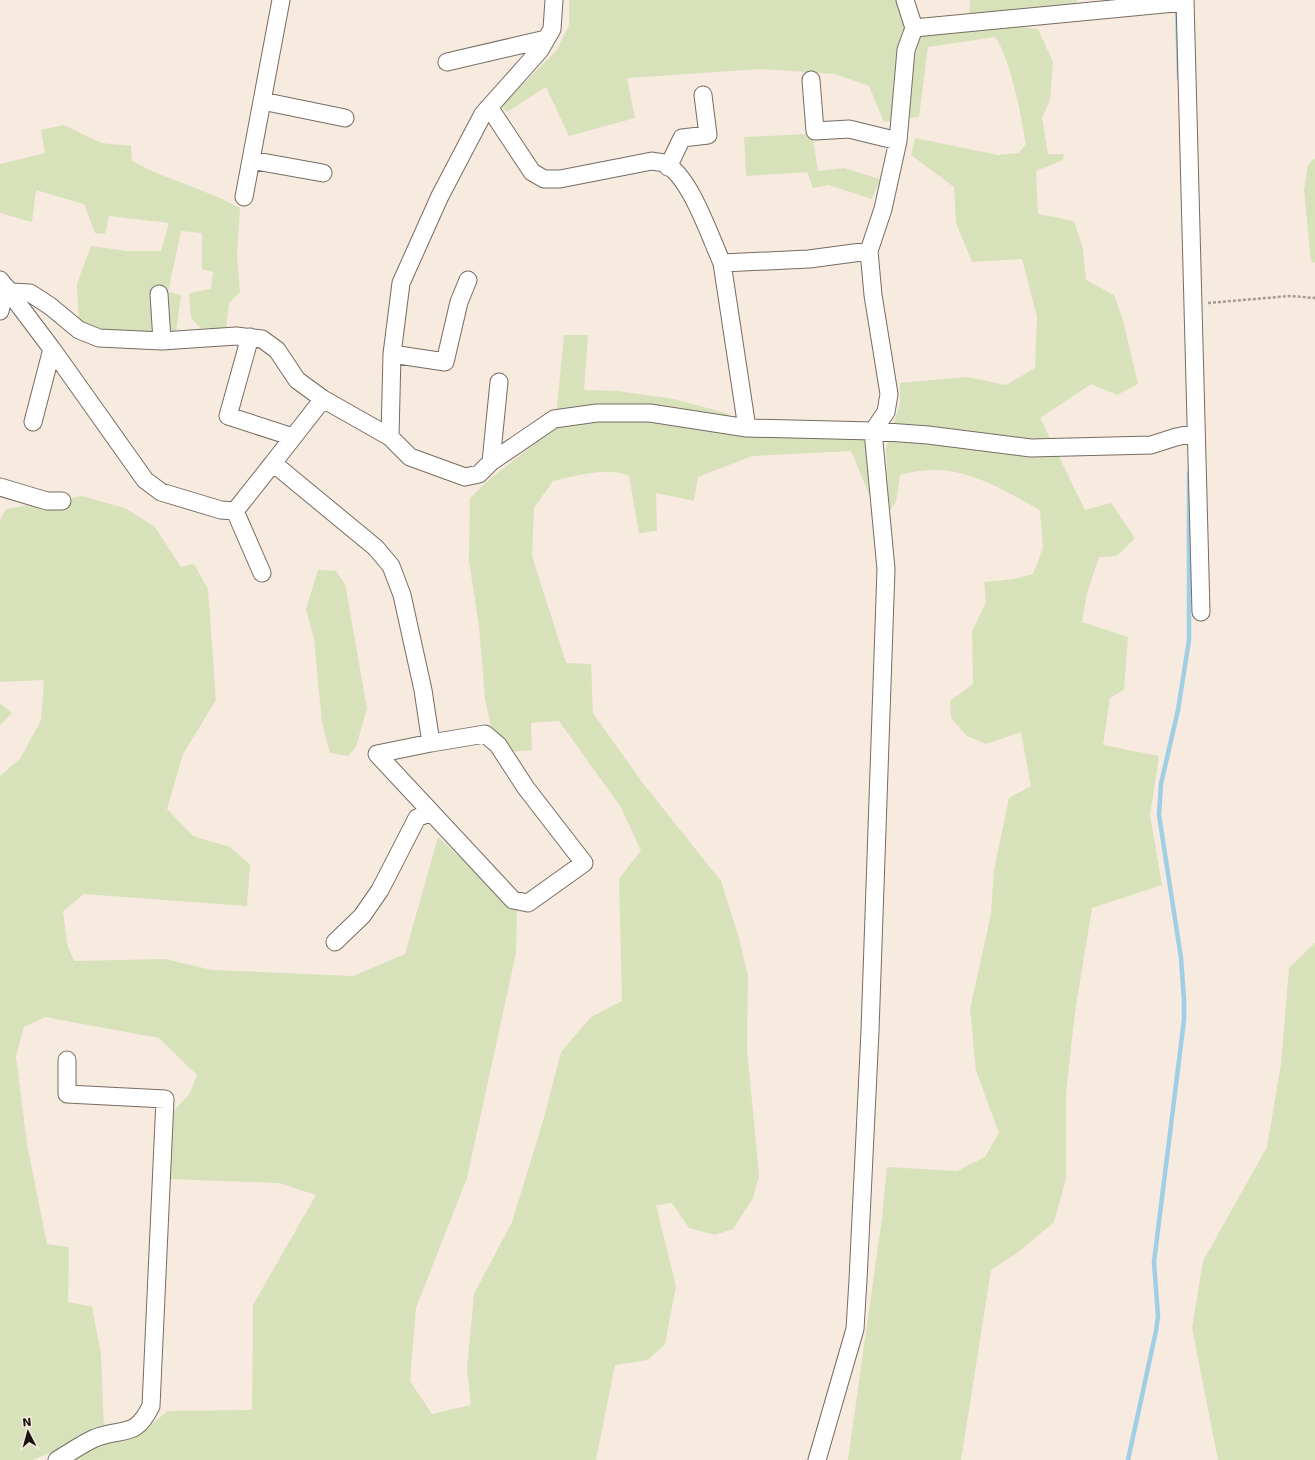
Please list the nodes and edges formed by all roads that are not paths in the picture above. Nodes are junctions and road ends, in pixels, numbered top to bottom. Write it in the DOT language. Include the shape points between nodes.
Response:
graph roads {
  1 [pos="281,0"];
  2 [pos="554,0"];
  3 [pos="905,0"];
  4 [pos="1181,2"];
  5 [pos="914,28"];
  6 [pos="546,39"];
  7 [pos="447,62"];
  8 [pos="811,80"];
  9 [pos="703,94"];
  10 [pos="262,101"];
  11 [pos="489,107"];
  12 [pos="345,118"];
  13 [pos="898,141"];
  14 [pos="251,160"];
  15 [pos="668,167"];
  16 [pos="323,173"];
  17 [pos="244,197"];
  18 [pos="869,251"];
  19 [pos="722,263"];
  20 [pos="468,280"];
  21 [pos="6,286"];
  22 [pos="159,294"];
  23 [pos="0,312"];
  24 [pos="250,338"];
  25 [pos="162,341"];
  26 [pos="52,349"];
  27 [pos="392,354"];
  28 [pos="499,382"];
  29 [pos="323,399"];
  30 [pos="33,422"];
  31 [pos="747,428"];
  32 [pos="873,431"];
  33 [pos="1192,434"];
  34 [pos="293,437"];
  35 [pos="390,438"];
  36 [pos="273,462"];
  37 [pos="491,462"];
  38 [pos="0,487"];
  39 [pos="62,500"];
  40 [pos="235,510"];
  41 [pos="262,573"];
  42 [pos="1201,612"];
  43 [pos="431,743"];
  44 [pos="431,812"];
  45 [pos="335,942"];
  46 [pos="67,1060"];
  47 [pos="57,1460"];
  48 [pos="817,1460"];
  1 -- 10 [label="street"];
  2 -- 6 [label="street" via="552,29"];
  3 -- 5 [label="street"];
  4 -- 5 [label="street"];
  4 -- 33 [label="street" via="1194,304"];
  5 -- 13 [label="street" via="906,50"];
  6 -- 7 [label="street"];
  6 -- 11 [label="street" via="540,50"];
  8 -- 13 [label="street" via="815,130 849,129"];
  9 -- 15 [label="street" via="708,135 682,138"];
  10 -- 12 [label="street"];
  10 -- 14 [label="street"];
  11 -- 15 [label="street" via="532,172 544,179 560,179 652,161 664,163"];
  11 -- 27 [label="street" via="440,196 401,283"];
  13 -- 18 [label="street" via="883,209"];
  14 -- 16 [label="street"];
  14 -- 17 [label="street"];
  15 -- 19 [label="street" via="677,173 688,188"];
  18 -- 19 [label="street" via="809,259"];
  18 -- 32 [label="street" via="889,394 886,412"];
  19 -- 31 [label="street"];
  20 -- 27 [label="street" via="459,302 445,362"];
  21 -- 23 [label="street"];
  21 -- 25 [label="street" via="30,293 79,330 99,338"];
  21 -- 26 [label="street"];
  22 -- 25 [label="street"];
  24 -- 25 [label="street" via="236,336"];
  24 -- 29 [label="street" via="262,339 277,350 297,380"];
  24 -- 34 [label="street" via="228,416"];
  26 -- 30 [label="street"];
  26 -- 40 [label="street" via="145,480 161,492 221,510"];
  27 -- 35 [label="street"];
  28 -- 37 [label="street"];
  29 -- 34 [label="street"];
  29 -- 35 [label="street"];
  31 -- 32 [label="street"];
  31 -- 37 [label="street" via="650,413 597,413 554,419"];
  32 -- 33 [label="street" via="1031,448 1151,445"];
  32 -- 48 [label="street" via="886,569 870,1031 858,1280 854,1329"];
  33 -- 42 [label="street"];
  34 -- 36 [label="street"];
  35 -- 37 [label="street" via="410,457 465,477 479,474"];
  36 -- 40 [label="street"];
  36 -- 43 [label="street" via="376,548 391,566 404,602 423,690"];
  38 -- 39 [label="street" via="47,501"];
  40 -- 41 [label="street"];
  43 -- 44 [label="street" via="377,754"];
  43 -- 44 [label="street" via="485,734 498,745 526,788 584,863 528,903 513,900"];
  44 -- 45 [label="street" via="417,818 380,890 362,916"];
  46 -- 47 [label="street" via="67,1094 166,1099 150,1406 144,1420 134,1429 95,1438"];
}
